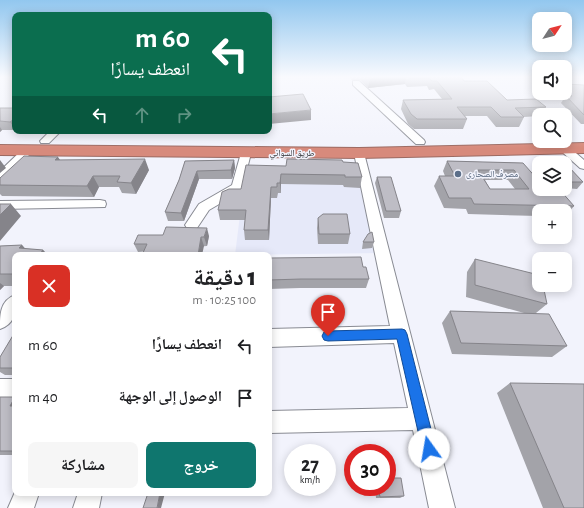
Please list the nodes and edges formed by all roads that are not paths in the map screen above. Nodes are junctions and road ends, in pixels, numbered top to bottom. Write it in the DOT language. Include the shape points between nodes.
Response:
graph roads {
  1 [pos="375,101"];
  2 [pos="532,139"];
  3 [pos="0,141"];
  4 [pos="420,142"];
  5 [pos="42,143"];
  6 [pos="573,143"];
  7 [pos="0,150"];
  8 [pos="246,152"];
  9 [pos="359,153"];
  10 [pos="584,166"];
  11 [pos="0,177"];
  12 [pos="0,191"];
  13 [pos="100,204"];
  14 [pos="0,206"];
  15 [pos="192,225"];
  16 [pos="12,306"];
  17 [pos="0,321"];
  18 [pos="402,334"];
  19 [pos="272,338"];
  20 [pos="0,389"];
  21 [pos="12,389"];
  22 [pos="422,419"];
  23 [pos="272,422"];
  24 [pos="26,496"];
  25 [pos="89,496"];
  26 [pos="21,508"];
  27 [pos="86,508"];
  28 [pos="442,508"];
  1 -- 4 [label="street"];
  2 -- 4 [label="highway, طريق السواني"];
  3 -- 5 [label="highway, طريق السواني"];
  4 -- 5 [label="highway, طريق السواني"];
  5 -- 7 [label="highway, طريق السواني"];
  5 -- 8 [label="highway, طريق السواني"];
  5 -- 11 [label="street"];
  5 -- 12 [label="street"];
  6 -- 9 [label="highway, طريق السواني"];
  6 -- 10 [label="street"];
  8 -- 9 [label="highway, طريق السواني"];
  8 -- 15 [label="street" via="238,186 204,207"];
  9 -- 18 [label="street"];
  13 -- 14 [label="street"];
  16 -- 17 [label="street"];
  18 -- 19 [label="street"];
  18 -- 22 [label="street"];
  20 -- 21 [label="street"];
  22 -- 23 [label="street"];
  22 -- 28 [label="street"];
  24 -- 26 [label="street"];
  25 -- 27 [label="street"];
}
